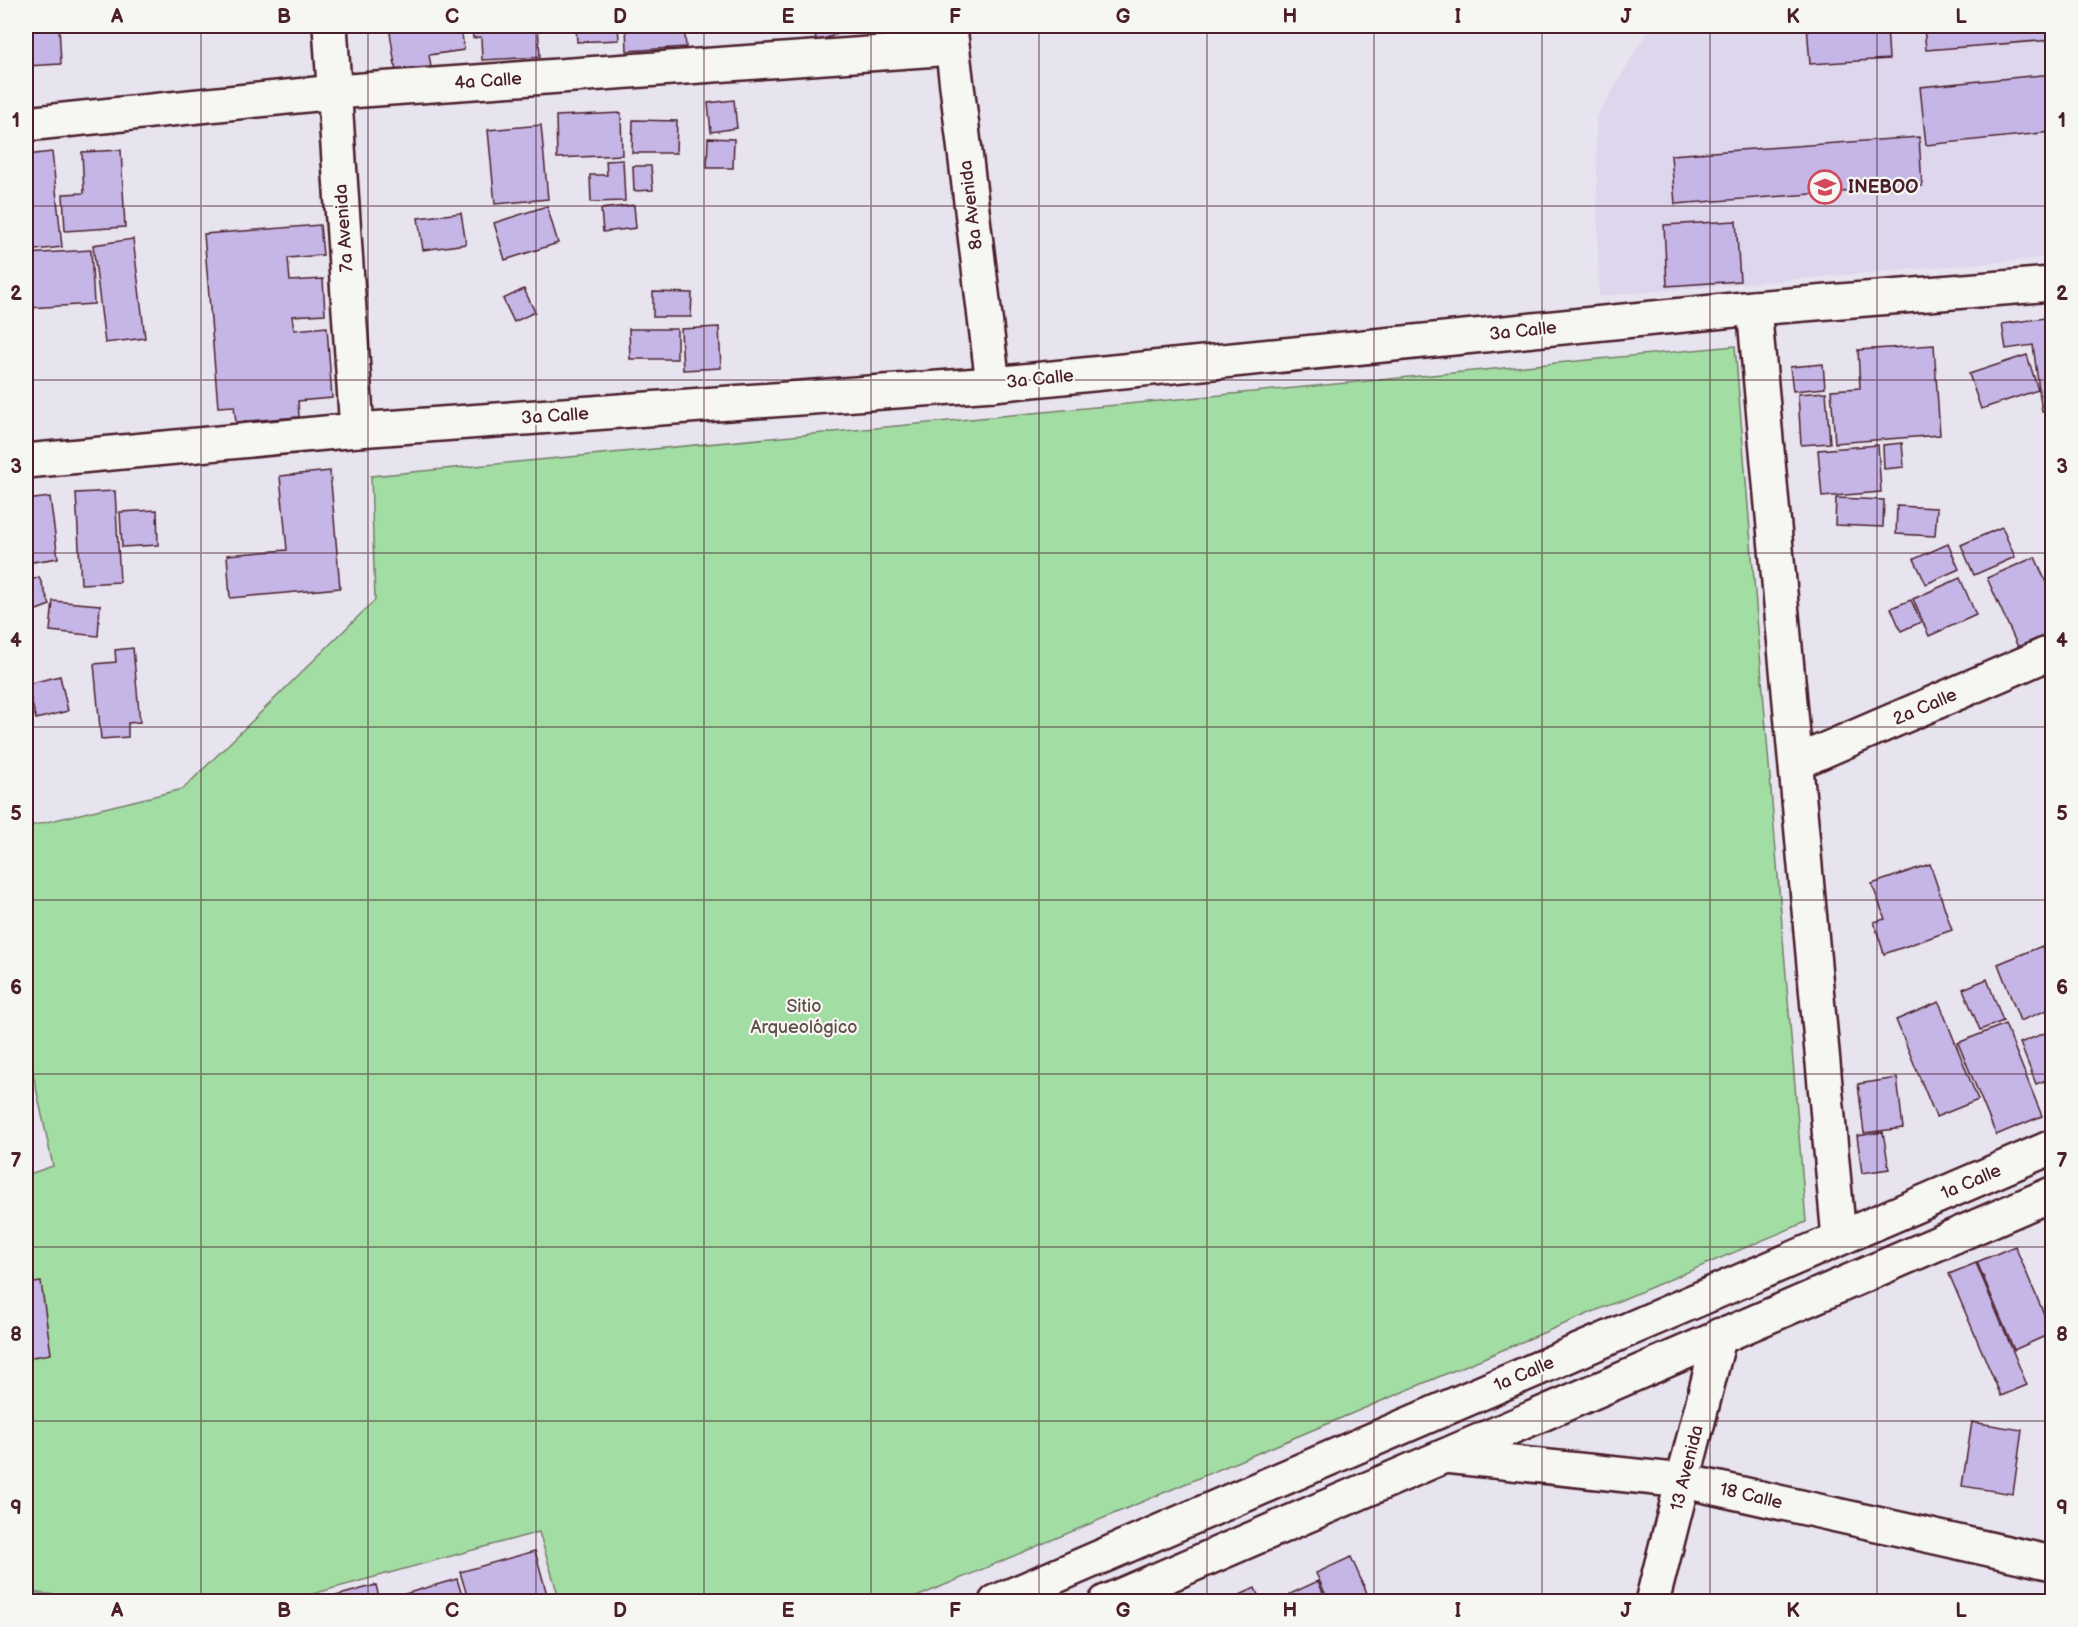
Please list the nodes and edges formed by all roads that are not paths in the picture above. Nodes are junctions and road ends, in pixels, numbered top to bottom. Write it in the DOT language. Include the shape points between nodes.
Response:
graph roads {
  1 [pos="330,26"];
  2 [pos="951,37"];
  3 [pos="335,92"];
  4 [pos="26,124"];
  5 [pos="2052,284"];
  6 [pos="1754,308"];
  7 [pos="993,384"];
  8 [pos="357,430"];
  9 [pos="26,461"];
  10 [pos="2052,652"];
  11 [pos="1797,762"];
  12 [pos="2052,1147"];
  13 [pos="2052,1194"];
  14 [pos="1839,1238"];
  15 [pos="1720,1335"];
  16 [pos="1445,1456"];
  17 [pos="1684,1481"];
  18 [pos="2052,1563"];
  19 [pos="996,1602"];
  20 [pos="1106,1602"];
  21 [pos="1652,1602"];
  1 -- 3 [label="street, 7a Avenida"];
  2 -- 3 [label="street, 4a Calle"];
  2 -- 7 [label="street, 8a Avenida"];
  3 -- 4 [label="street, 4a Calle"];
  3 -- 8 [label="street, 7a Avenida"];
  5 -- 6 [label="street, 3a Calle"];
  6 -- 7 [label="street, 3a Calle"];
  6 -- 11 [label="street"];
  7 -- 8 [label="street, 3a Calle"];
  8 -- 9 [label="street, 3a Calle"];
  10 -- 11 [label="street, 2a Calle"];
  11 -- 14 [label="street"];
  12 -- 14 [label="street, 1a Calle"];
  13 -- 15 [label="street"];
  14 -- 19 [label="street, 1a Calle"];
  15 -- 16 [label="street"];
  15 -- 17 [label="street, 13 Avenida"];
  16 -- 17 [label="street, 18 Calle"];
  16 -- 20 [label="street"];
  17 -- 18 [label="street, 18 Calle"];
  17 -- 21 [label="street, 13 Avenida"];
}
